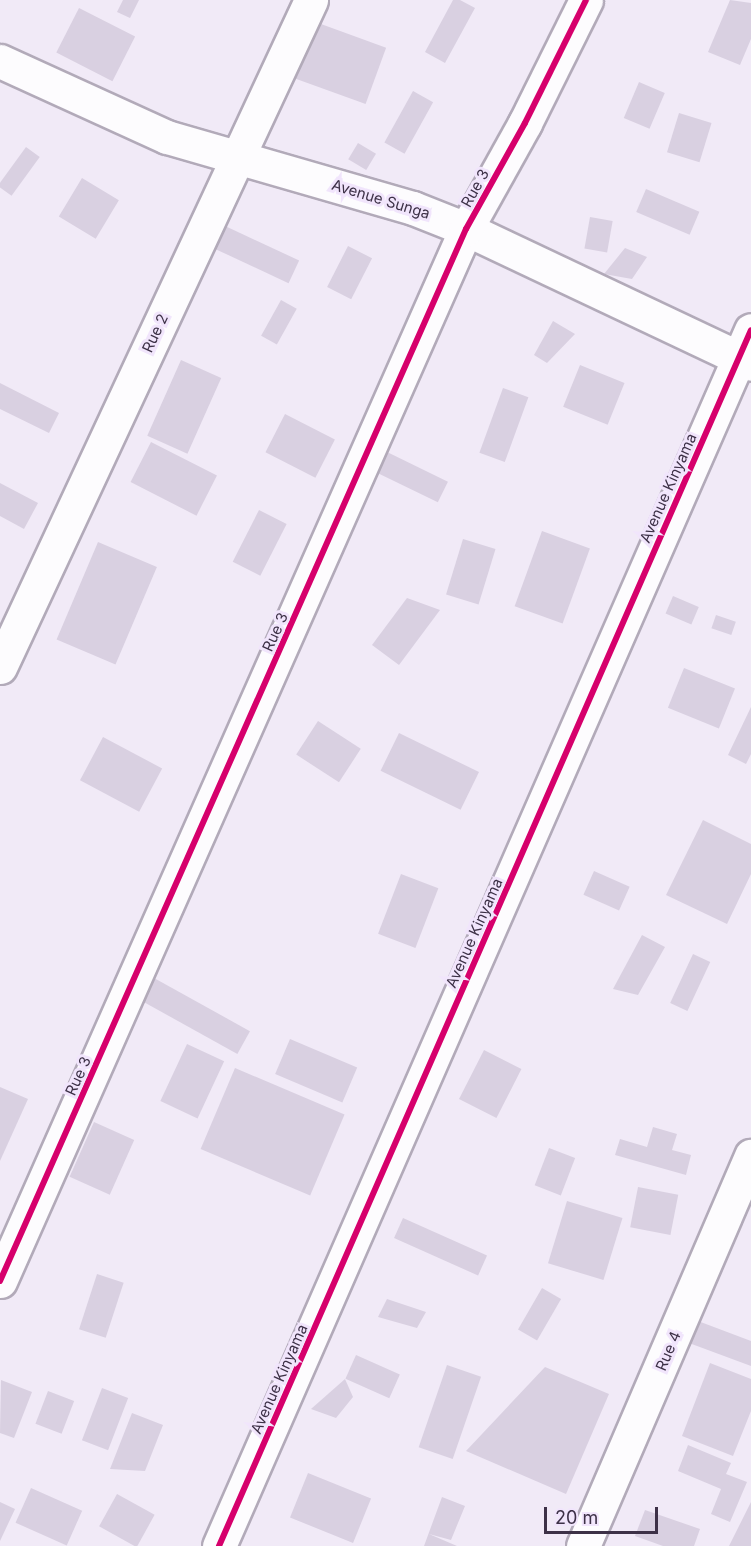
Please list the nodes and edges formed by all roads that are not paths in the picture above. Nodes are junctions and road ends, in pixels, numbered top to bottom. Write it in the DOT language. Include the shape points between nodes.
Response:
graph roads {
  1 [pos="311,0"];
  2 [pos="586,0"];
  3 [pos="0,61"];
  4 [pos="236,157"];
  5 [pos="466,229"];
  6 [pos="747,351"];
  7 [pos="0,667"];
  8 [pos="751,1156"];
  9 [pos="0,1281"];
  10 [pos="219,1546"];
  11 [pos="584,1546"];
  1 -- 4 [label="street, Rue 2"];
  2 -- 5 [label="street, Rue 3" via="525,123"];
  3 -- 4 [label="street, Avenue Sunga" via="167,137"];
  4 -- 5 [label="street, Avenue Sunga" via="413,208"];
  4 -- 7 [label="street, Rue 2"];
  5 -- 6 [label="street, Avenue Sunga"];
  5 -- 9 [label="street, Rue 3"];
  6 -- 10 [label="street, Avenue Kinyama"];
  8 -- 11 [label="street, Rue 4"];
}
